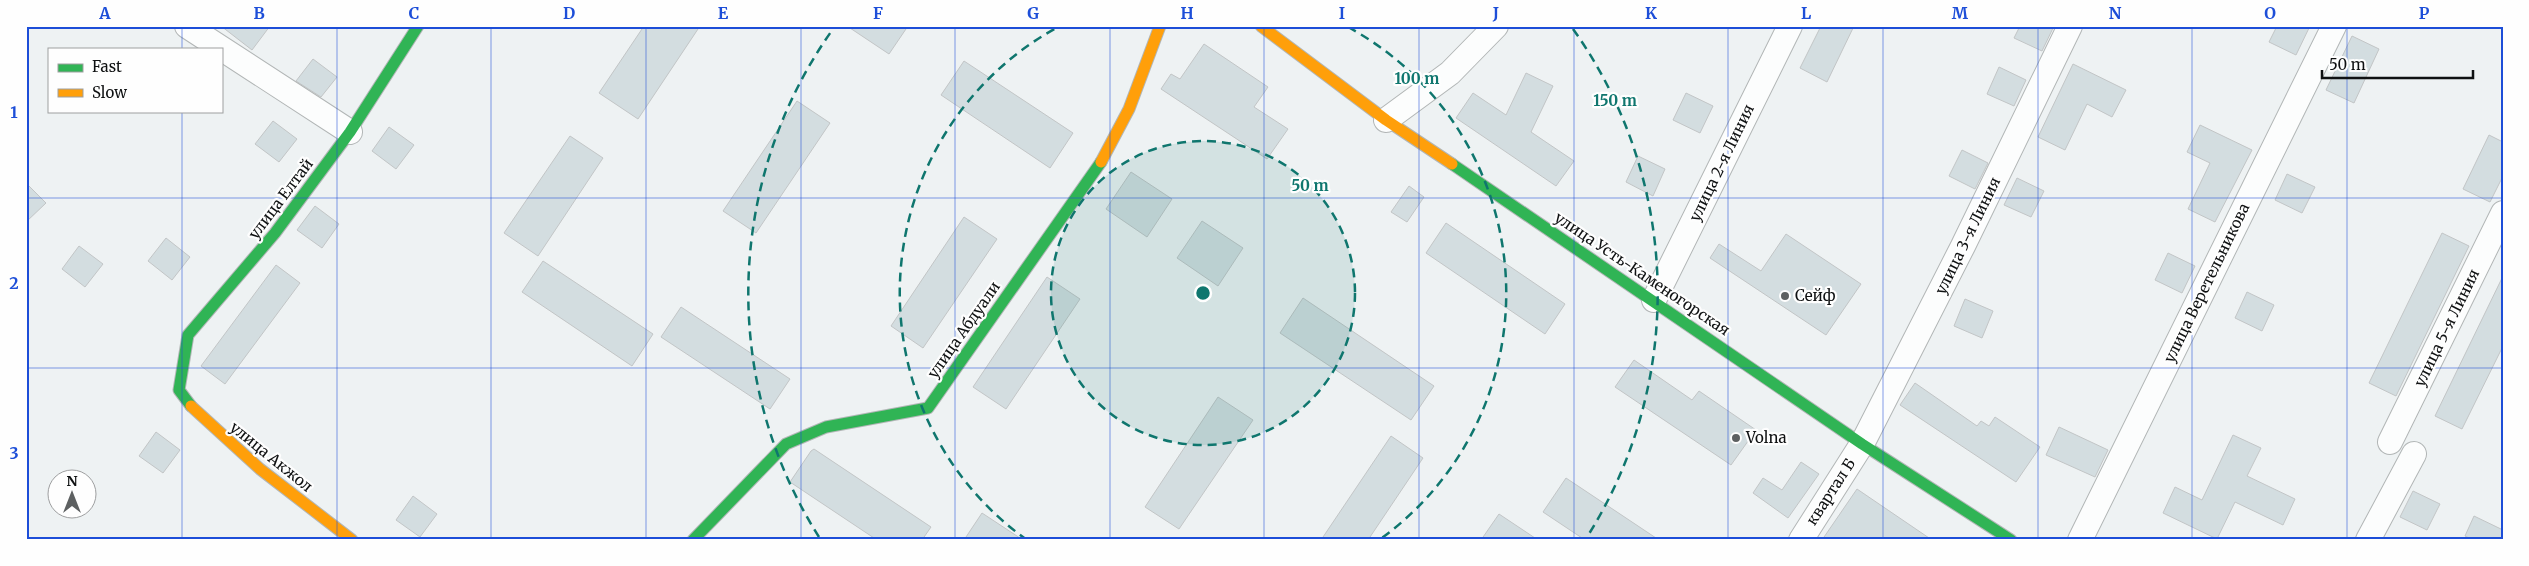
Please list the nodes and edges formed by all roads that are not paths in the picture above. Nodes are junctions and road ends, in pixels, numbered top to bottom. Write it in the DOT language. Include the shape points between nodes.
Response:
graph roads {
  1 [pos="187,26"];
  2 [pos="418,26"];
  3 [pos="1160,26"];
  4 [pos="1260,26"];
  5 [pos="1496,26"];
  6 [pos="1790,26"];
  7 [pos="2070,26"];
  8 [pos="2334,26"];
  9 [pos="221,48"];
  10 [pos="222,49"];
  11 [pos="1386,120"];
  12 [pos="350,132"];
  13 [pos="2503,213"];
  14 [pos="1654,300"];
  15 [pos="179,390"];
  16 [pos="2390,442"];
  17 [pos="1862,444"];
  18 [pos="2414,454"];
  19 [pos="352,540"];
  20 [pos="693,540"];
  21 [pos="1800,540"];
  22 [pos="2011,540"];
  23 [pos="2080,540"];
  24 [pos="2368,540"];
  1 -- 9 [label="street"];
  2 -- 12 [label="street, улица Елтай"];
  3 -- 20 [label="street, улица Абдуали" via="1129,109 1096,172 928,408 826,427 786,444"];
  4 -- 11 [label="street, улица Усть-Каменогорская"];
  5 -- 11 [label="street" via="1450,73"];
  6 -- 14 [label="street, улица 2-я Линия"];
  7 -- 17 [label="street, улица 3-я Линия"];
  8 -- 23 [label="street, улица Веретельникова"];
  10 -- 12 [label="street"];
  11 -- 14 [label="street, улица Усть-Каменогорская"];
  12 -- 15 [label="street, улица Елтай" via="275,233 188,335"];
  13 -- 16 [label="street, улица 5-я Линия"];
  14 -- 17 [label="street, улица Усть-Каменогорская"];
  15 -- 19 [label="street, улица Акжол" via="194,412 260,469"];
  17 -- 21 [label="street, квартал Б"];
  17 -- 22 [label="street, улица Усть-Каменогорская"];
  18 -- 24 [label="street"];
}
